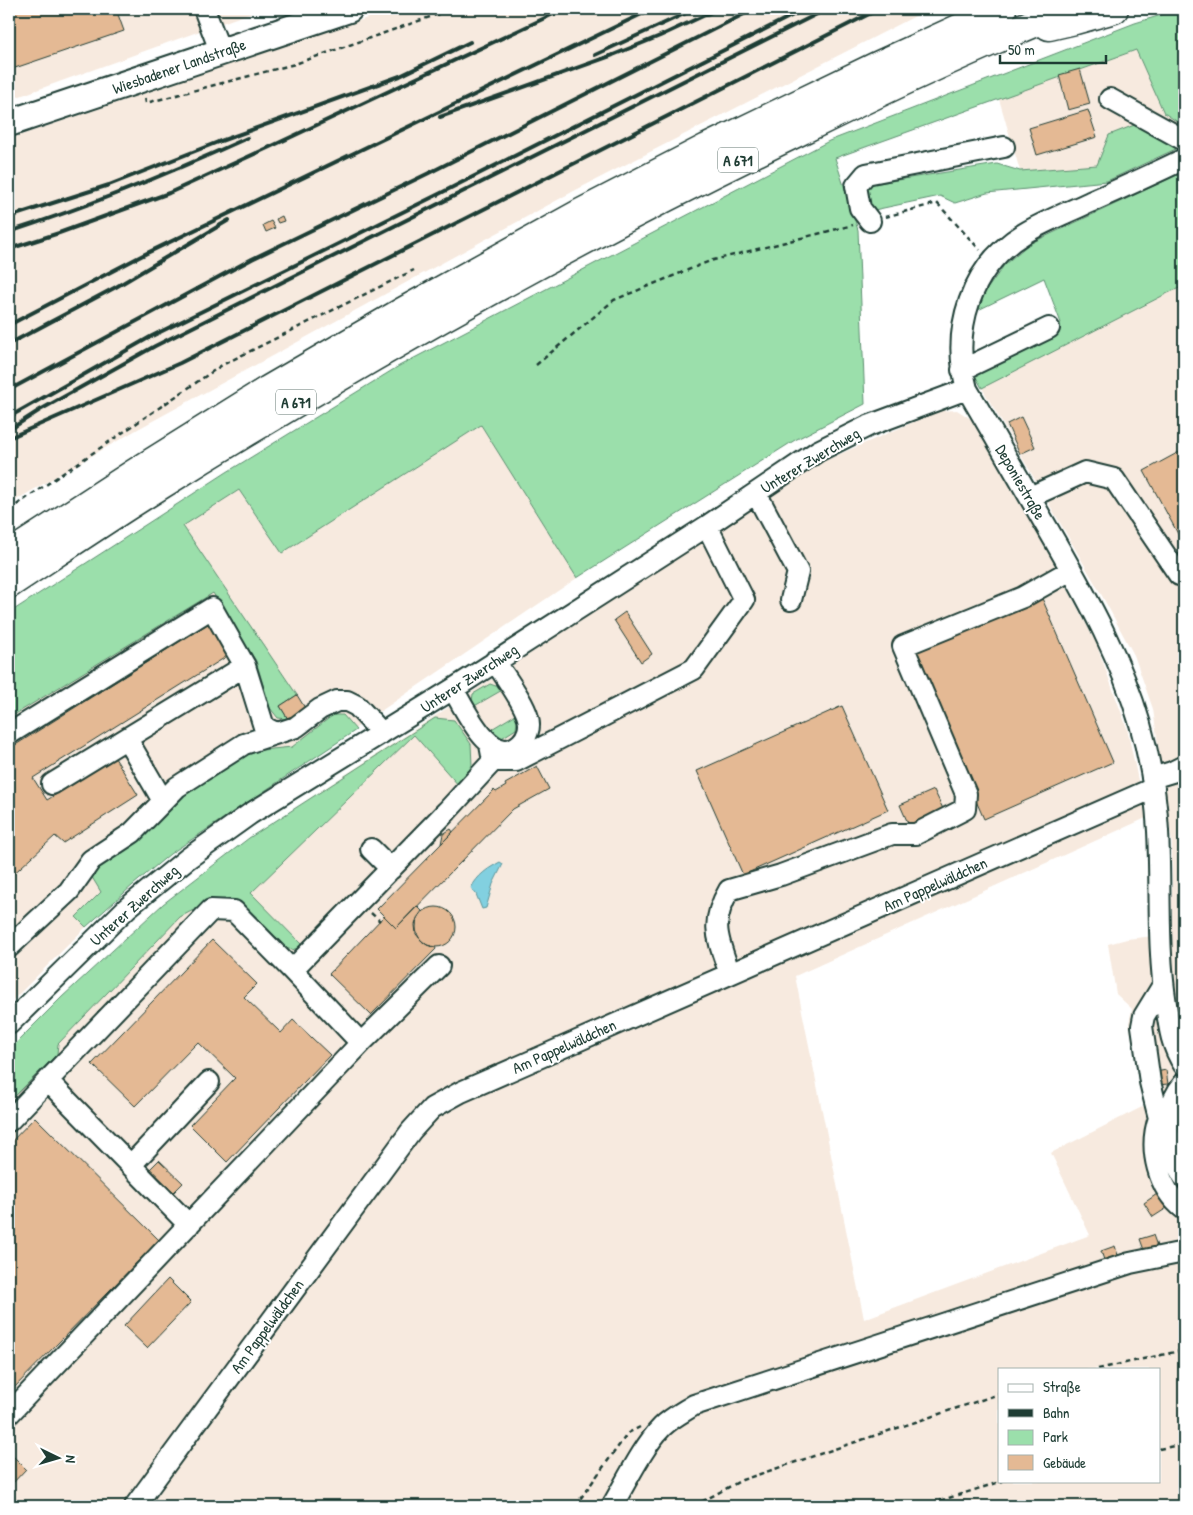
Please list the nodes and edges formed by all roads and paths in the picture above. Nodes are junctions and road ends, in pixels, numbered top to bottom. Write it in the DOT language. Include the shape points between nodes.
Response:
graph roads {
  1 [pos="204,9"];
  2 [pos="349,9"];
  3 [pos="453,9"];
  4 [pos="1068,9"];
  5 [pos="1114,9"];
  6 [pos="999,16"];
  7 [pos="221,52"];
  8 [pos="1110,99"];
  9 [pos="146,103"];
  10 [pos="9,123"];
  11 [pos="1184,140"];
  12 [pos="1004,147"];
  13 [pos="1184,160"];
  14 [pos="870,220"];
  15 [pos="992,262"];
  16 [pos="414,270"];
  17 [pos="1049,328"];
  18 [pos="536,365"];
  19 [pos="964,380"];
  20 [pos="756,493"];
  21 [pos="1030,497"];
  22 [pos="9,510"];
  23 [pos="707,526"];
  24 [pos="9,555"];
  25 [pos="1071,570"];
  26 [pos="1179,575"];
  27 [pos="9,584"];
  28 [pos="790,600"];
  29 [pos="495,661"];
  30 [pos="246,666"];
  31 [pos="453,689"];
  32 [pos="276,733"];
  33 [pos="382,733"];
  34 [pos="9,734"];
  35 [pos="127,739"];
  36 [pos="492,753"];
  37 [pos="1184,766"];
  38 [pos="1153,783"];
  39 [pos="52,784"];
  40 [pos="163,801"];
  41 [pos="371,848"];
  42 [pos="391,869"];
  43 [pos="9,947"];
  44 [pos="439,966"];
  45 [pos="292,970"];
  46 [pos="730,974"];
  47 [pos="1163,985"];
  48 [pos="9,1024"];
  49 [pos="361,1044"];
  50 [pos="1184,1065"];
  51 [pos="48,1081"];
  52 [pos="209,1082"];
  53 [pos="1184,1083"];
  54 [pos="1159,1118"];
  55 [pos="9,1121"];
  56 [pos="1177,1141"];
  57 [pos="131,1165"];
  58 [pos="1184,1177"];
  59 [pos="1184,1209"];
  60 [pos="189,1225"];
  61 [pos="1184,1252"];
  62 [pos="1184,1350"];
  63 [pos="1103,1368"];
  64 [pos="998,1394"];
  65 [pos="9,1414"];
  66 [pos="661,1428"];
  67 [pos="1184,1444"];
  68 [pos="1160,1449"];
  69 [pos="1000,1482"];
  70 [pos="135,1506"];
  71 [pos="575,1506"];
  72 [pos="612,1506"];
  73 [pos="694,1506"];
  74 [pos="923,1506"];
  1 -- 7 [label="street"];
  2 -- 7 [label="main road, Wiesbadener Landstraße"];
  3 -- 9 [label="path" via="295,64"];
  4 -- 6 [label="highway, A 671"];
  5 -- 6 [label="highway" via="1075,20"];
  6 -- 24 [label="highway, A 671" via="868,70 564,222 268,390"];
  6 -- 27 [label="highway, A 671" via="414,332 149,492"];
  7 -- 10 [label="main road, Wiesbadener Landstraße"];
  8 -- 11 [label="street"];
  12 -- 14 [label="street" via="866,174 856,186 860,208"];
  13 -- 15 [label="street, Deponiestraße" via="1025,233"];
  14 -- 15 [label="path" via="937,203"];
  14 -- 18 [label="path" via="710,261 614,300"];
  15 -- 19 [label="street, Deponiestraße" via="973,291 967,307 960,339"];
  16 -- 22 [label="path" via="222,365"];
  17 -- 19 [label="street, Unterer Zwerchweg"];
  19 -- 20 [label="street, Unterer Zwerchweg" via="818,452"];
  19 -- 21 [label="street, Deponiestraße"];
  20 -- 23 [label="street, Unterer Zwerchweg"];
  20 -- 28 [label="street" via="798,572"];
  21 -- 25 [label="street, Deponiestraße"];
  21 -- 26 [label="street" via="1085,472 1114,479"];
  23 -- 29 [label="street, Unterer Zwerchweg"];
  23 -- 36 [label="street" via="744,600 694,669 516,760"];
  25 -- 38 [label="street, Deponiestraße" via="1120,666 1140,723"];
  25 -- 46 [label="street" via="1023,597 903,646 966,794 965,809 916,834 892,834 730,890 722,901 717,920 717,935"];
  29 -- 31 [label="street, Unterer Zwerchweg"];
  29 -- 36 [label="street" via="525,711 529,730 518,746"];
  30 -- 32 [label="street" via="264,727"];
  30 -- 34 [label="street" via="212,608"];
  30 -- 35 [label="street"];
  31 -- 33 [label="street, Unterer Zwerchweg"];
  31 -- 36 [label="street"];
  32 -- 33 [label="street" via="296,727 337,701 357,706"];
  32 -- 40 [label="street" via="244,744 177,787"];
  33 -- 48 [label="street, Unterer Zwerchweg" via="250,814 187,859 127,908"];
  35 -- 39 [label="street"];
  35 -- 40 [label="street"];
  36 -- 42 [label="street"];
  37 -- 38 [label="street, Am Pappelwäldchen"];
  38 -- 46 [label="street, Am Pappelwäldchen"];
  38 -- 47 [label="street, Deponiestraße" via="1158,829"];
  40 -- 43 [label="street" via="132,833 91,860 69,891"];
  41 -- 42 [label="street"];
  42 -- 45 [label="street"];
  44 -- 49 [label="street"];
  45 -- 49 [label="street"];
  45 -- 51 [label="street" via="234,911 211,910"];
  46 -- 70 [label="street, Am Pappelwäldchen" via="461,1092 432,1108 411,1130"];
  47 -- 50 [label="street, Deponiestraße" via="1174,1047"];
  47 -- 54 [label="street" via="1144,1016 1142,1026"];
  49 -- 60 [label="street"];
  51 -- 55 [label="street"];
  51 -- 57 [label="street"];
  52 -- 57 [label="street"];
  53 -- 56 [label="street" via="1174,1096 1169,1112"];
  54 -- 56 [label="street"];
  54 -- 59 [label="street" via="1154,1135 1156,1163 1167,1191"];
  56 -- 58 [label="street" via="1176,1164"];
  57 -- 60 [label="street"];
  60 -- 65 [label="street"];
  61 -- 66 [label="street" via="1130,1263 694,1405"];
  62 -- 63 [label="path"];
  64 -- 73 [label="path" via="742,1480"];
  66 -- 71 [label="path" via="639,1427 628,1433"];
  66 -- 72 [label="street"];
  67 -- 68 [label="path"];
  69 -- 74 [label="path"];
}
